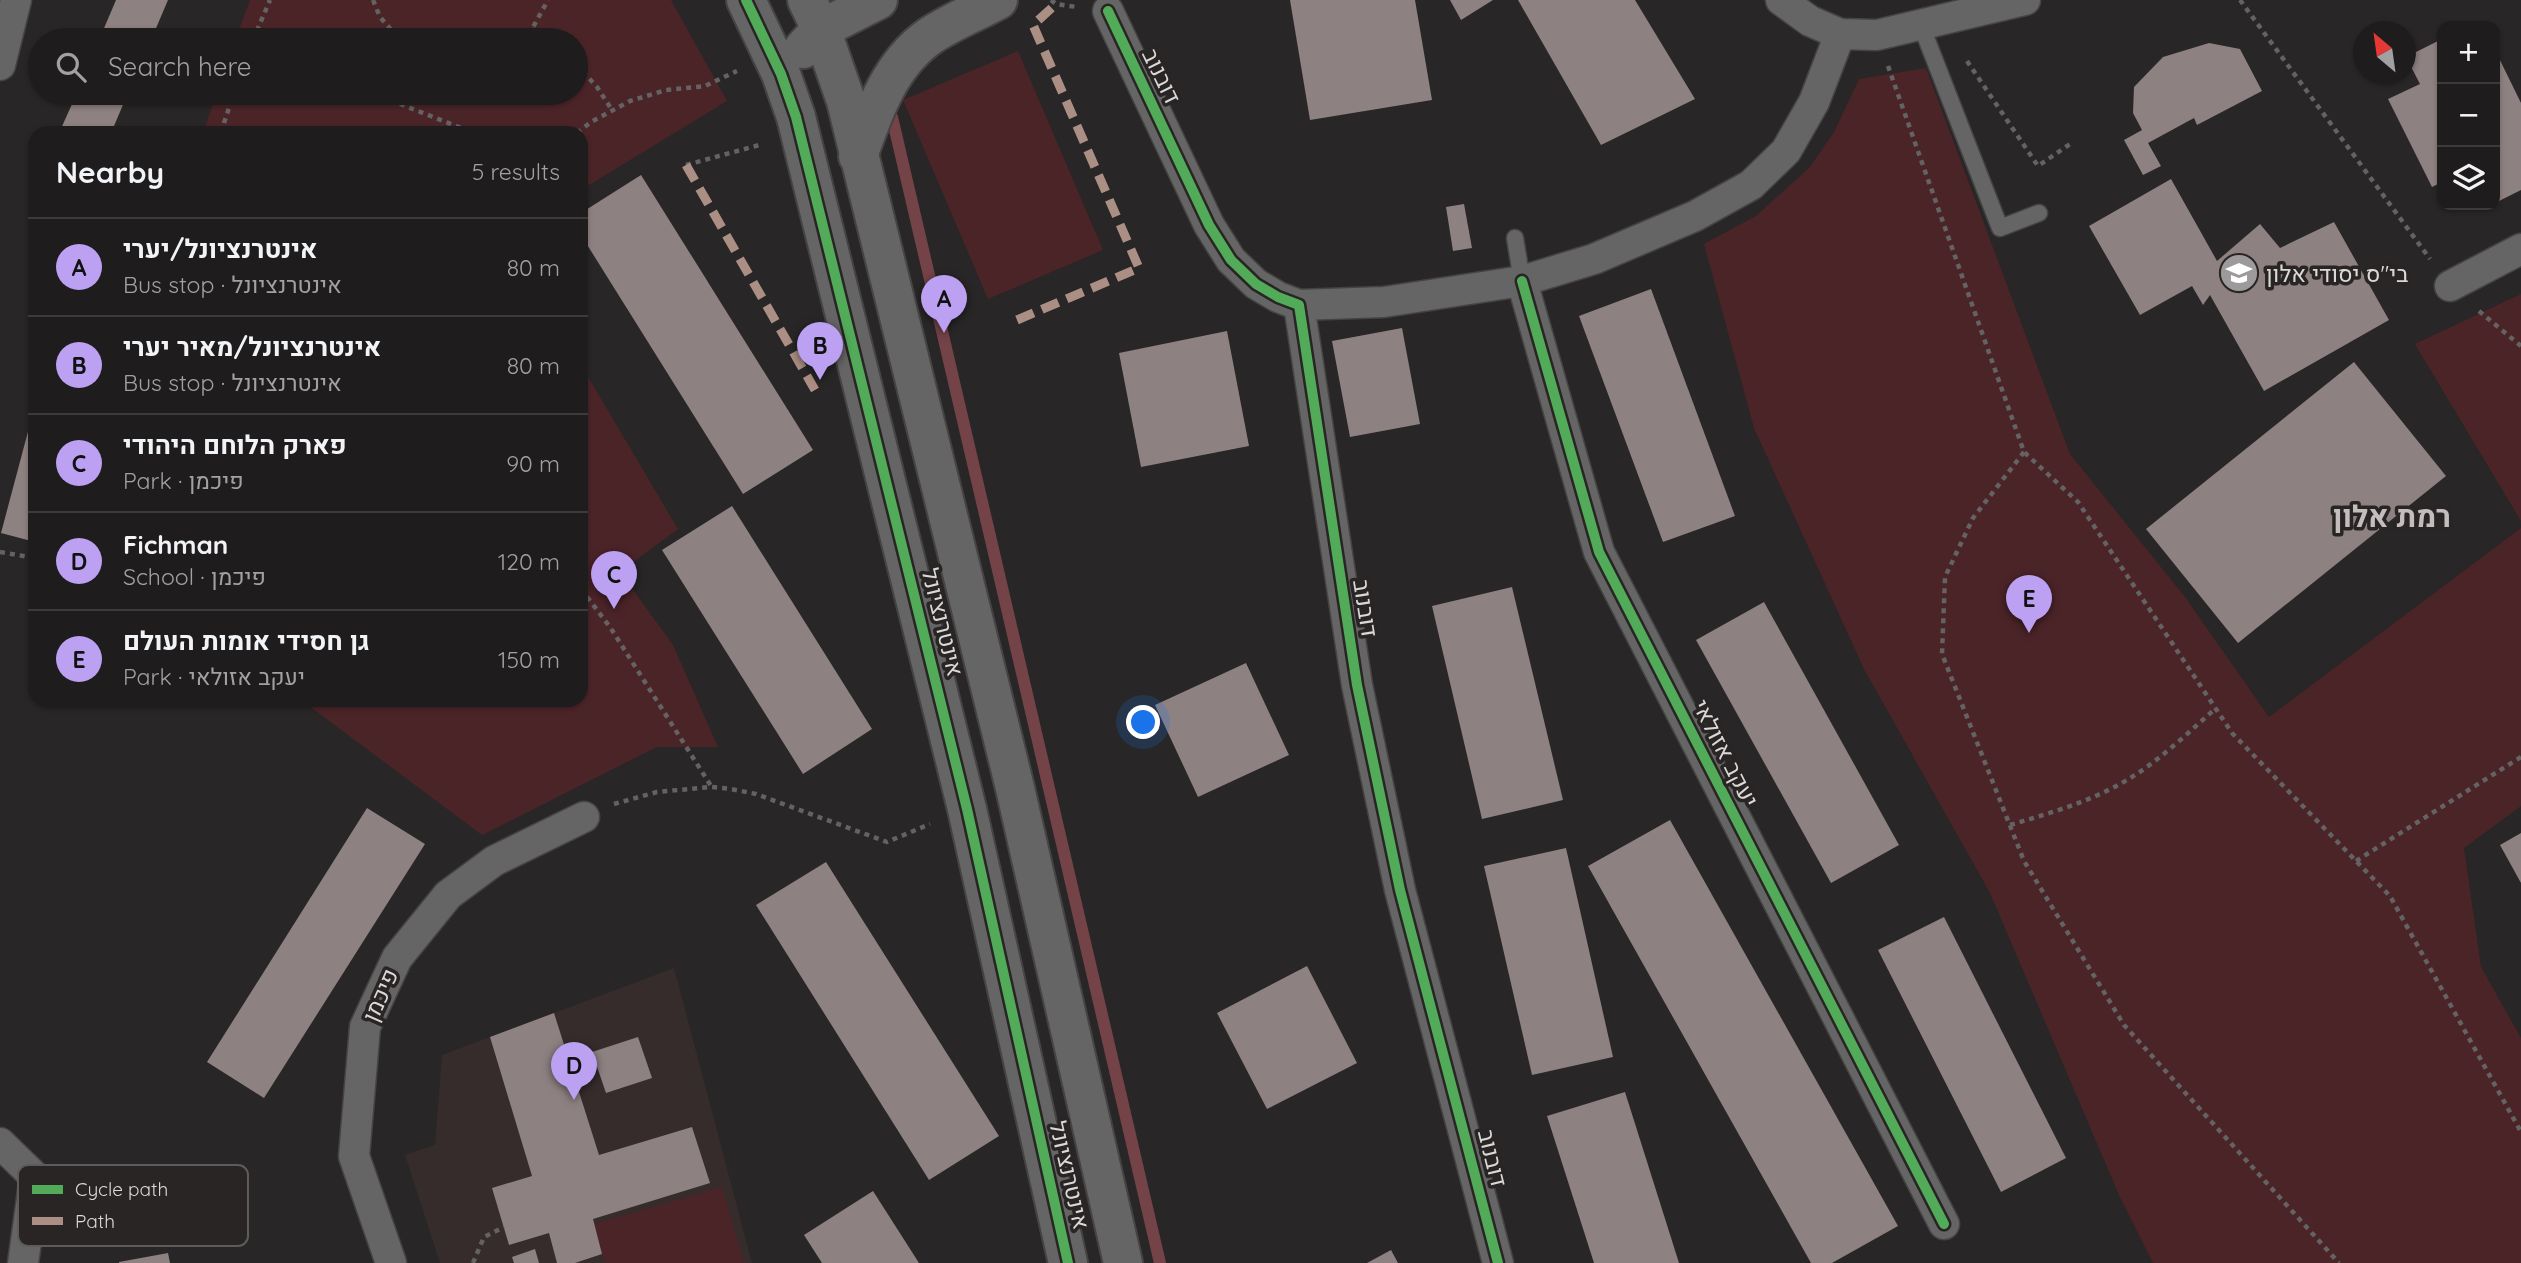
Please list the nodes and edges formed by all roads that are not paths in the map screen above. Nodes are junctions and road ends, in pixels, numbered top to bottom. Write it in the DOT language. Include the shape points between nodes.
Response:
graph roads {
  1 [pos="16,0"];
  2 [pos="746,0"];
  3 [pos="878,0"];
  4 [pos="998,0"];
  5 [pos="1781,0"];
  6 [pos="2025,0"];
  7 [pos="1108,11"];
  8 [pos="814,15"];
  9 [pos="1930,22"];
  10 [pos="1840,34"];
  11 [pos="931,36"];
  12 [pos="0,65"];
  13 [pos="780,74"];
  14 [pos="839,75"];
  15 [pos="858,156"];
  16 [pos="2039,213"];
  17 [pos="1515,238"];
  18 [pos="2521,249"];
  19 [pos="1522,281"];
  20 [pos="2450,286"];
  21 [pos="1299,305"];
  22 [pos="597,811"];
  23 [pos="0,1143"];
  24 [pos="23,1165"];
  25 [pos="1944,1224"];
  26 [pos="391,1263"];
  27 [pos="1068,1263"];
  28 [pos="1123,1263"];
  29 [pos="1498,1263"];
  1 -- 12 [label="street"];
  2 -- 13 [label="street, אינטרנציונל"];
  3 -- 8 [label="street"];
  4 -- 11 [label="street"];
  5 -- 10 [label="street" via="1810,21"];
  6 -- 9 [label="street"];
  7 -- 21 [label="street, דובנוב" via="1209,225 1231,260 1256,284"];
  8 -- 13 [label="street"];
  8 -- 14 [label="street, אינטרנציונל"];
  9 -- 10 [label="street" via="1877,35"];
  9 -- 16 [label="lane" via="2000,228"];
  10 -- 19 [label="street" via="1814,102 1786,151 1751,185 1695,216 1607,254"];
  11 -- 14 [label="street"];
  11 -- 15 [label="street" via="907,55 893,74"];
  13 -- 14 [label="street"];
  13 -- 27 [label="street, אינטרנציונל" via="800,134 967,809"];
  14 -- 15 [label="street, אינטרנציונל"];
  15 -- 28 [label="street, אינטרנציונל" via="1015,788"];
  17 -- 19 [label="lane"];
  18 -- 20 [label="street"];
  19 -- 21 [label="street" via="1384,302"];
  19 -- 25 [label="street, יעקב אזולאי" via="1599,552"];
  21 -- 29 [label="street, דובנוב" via="1357,685 1400,890"];
  22 -- 26 [label="street, פיכמן" via="494,862 447,895 397,958 365,1027 354,1156"];
  23 -- 24 [label="street"];
}
